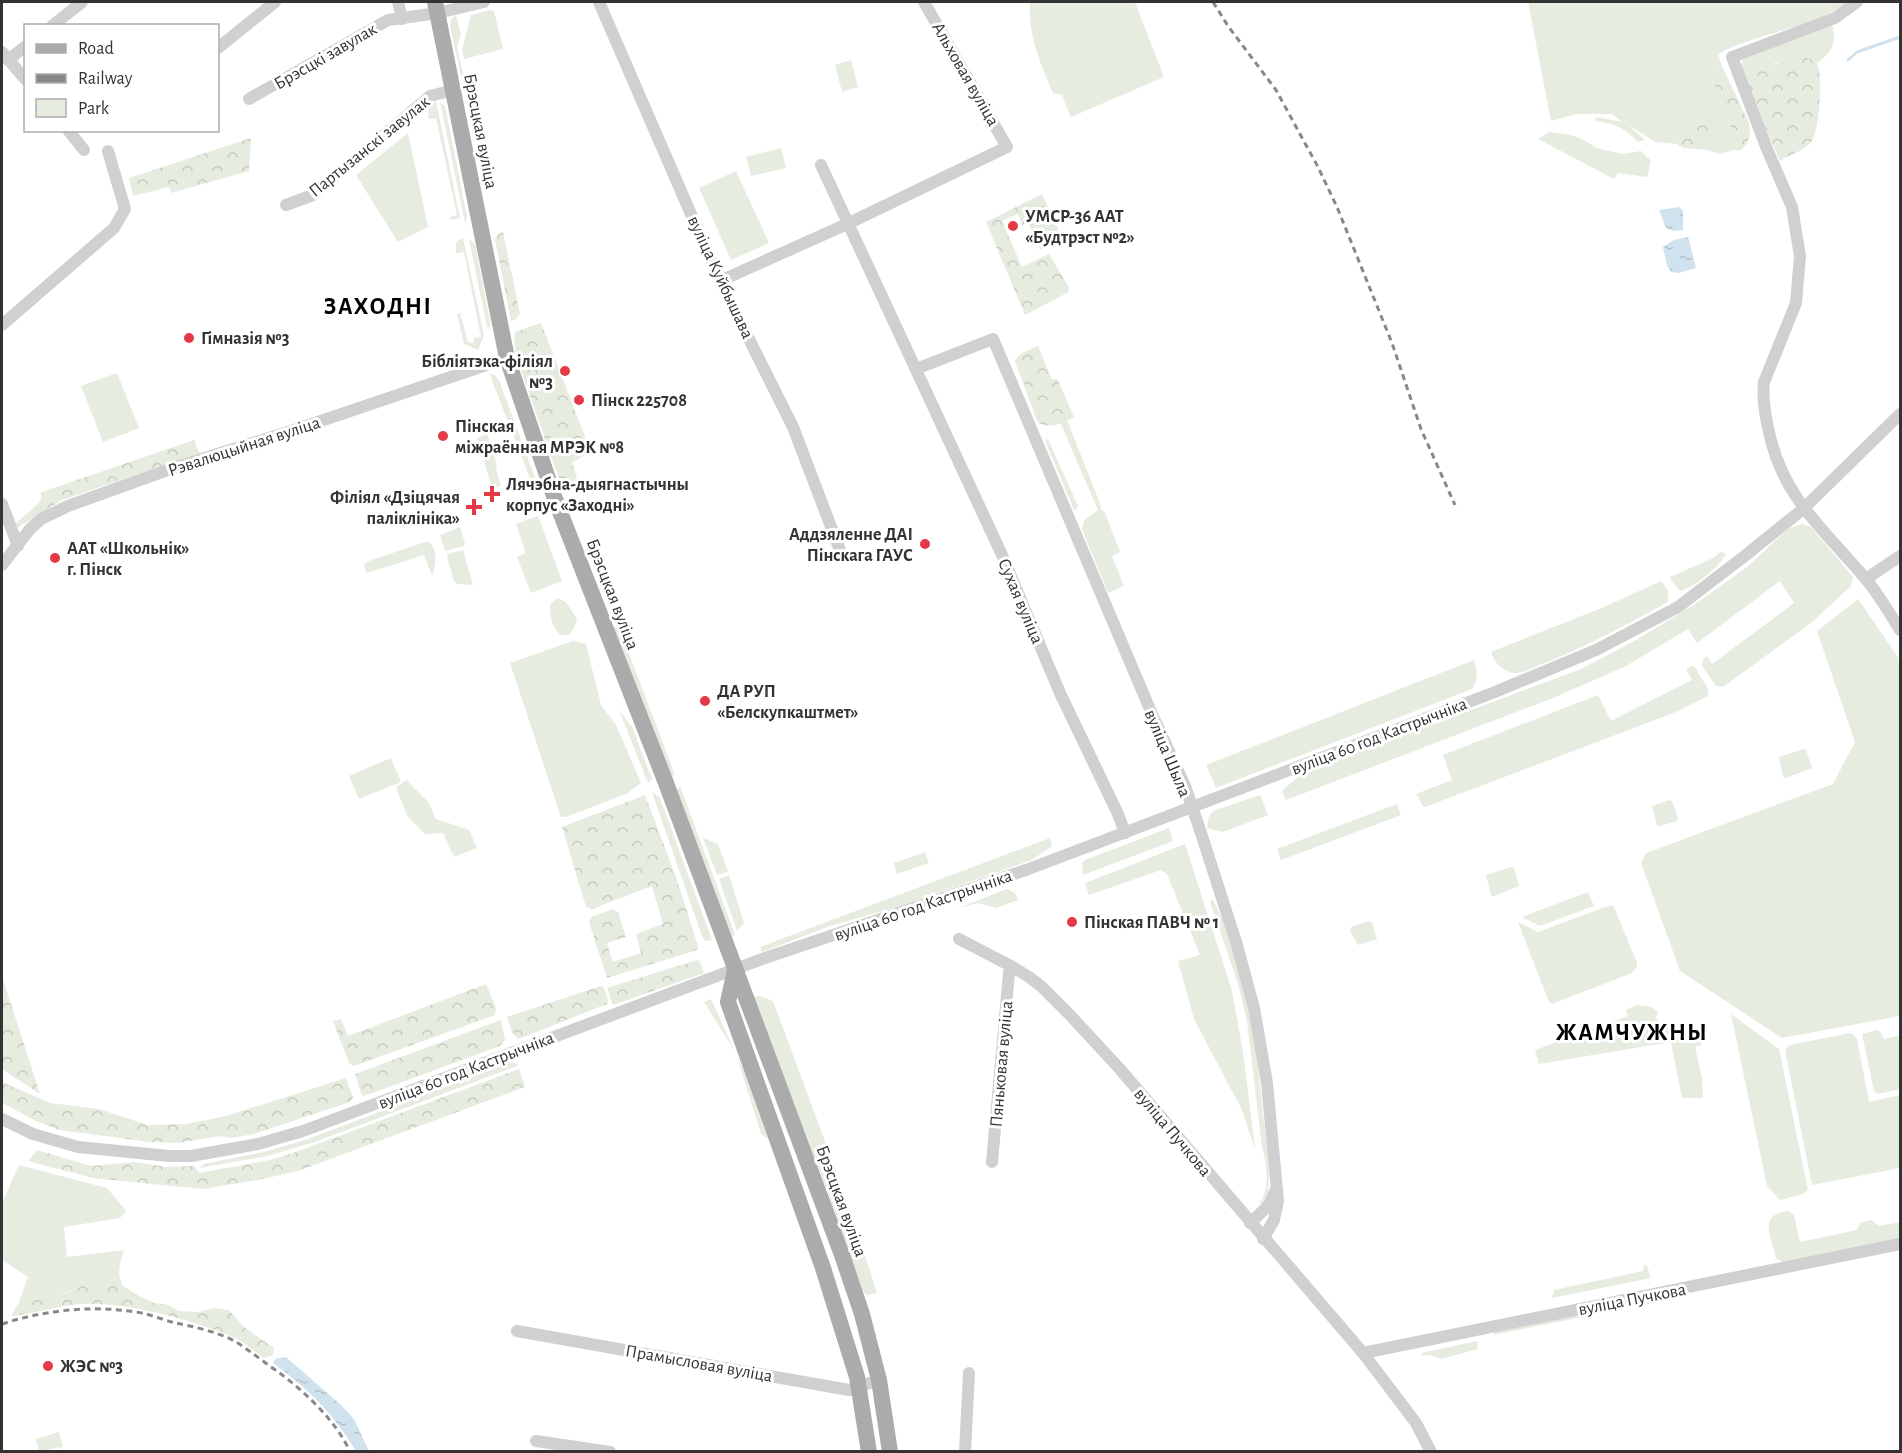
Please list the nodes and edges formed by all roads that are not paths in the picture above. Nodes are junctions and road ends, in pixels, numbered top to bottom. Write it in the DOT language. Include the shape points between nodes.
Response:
graph roads {
  1 [pos="82,2"];
  2 [pos="275,2"];
  3 [pos="398,2"];
  4 [pos="484,2"];
  5 [pos="599,2"];
  6 [pos="924,2"];
  7 [pos="1857,2"];
  8 [pos="436,7"];
  9 [pos="402,19"];
  10 [pos="54,24"];
  11 [pos="24,47"];
  12 [pos="219,47"];
  13 [pos="5,56"];
  14 [pos="24,78"];
  15 [pos="453,90"];
  16 [pos="249,99"];
  17 [pos="70,132"];
  18 [pos="84,150"];
  19 [pos="108,151"];
  20 [pos="821,165"];
  21 [pos="286,206"];
  22 [pos="847,224"];
  23 [pos="720,281"];
  24 [pos="2,325"];
  25 [pos="507,358"];
  26 [pos="916,369"];
  27 [pos="1900,414"];
  28 [pos="2,504"];
  29 [pos="1803,509"];
  30 [pos="18,546"];
  31 [pos="841,553"];
  32 [pos="1900,556"];
  33 [pos="2,565"];
  34 [pos="1866,579"];
  35 [pos="1900,630"];
  36 [pos="1191,806"];
  37 [pos="1125,833"];
  38 [pos="959,939"];
  39 [pos="1011,966"];
  40 [pos="735,970"];
  41 [pos="2,1119"];
  42 [pos="992,1162"];
  43 [pos="1277,1187"];
  44 [pos="1250,1223"];
  45 [pos="1263,1239"];
  46 [pos="1900,1244"];
  47 [pos="517,1330"];
  48 [pos="1363,1353"];
  49 [pos="969,1373"];
  50 [pos="879,1380"];
  51 [pos="859,1386"];
  52 [pos="536,1441"];
  53 [pos="610,1452"];
  54 [pos="869,1452"];
  55 [pos="890,1452"];
  56 [pos="965,1452"];
  57 [pos="1431,1452"];
  1 -- 10 [label="street"];
  2 -- 12 [label="street"];
  3 -- 9 [label="street"];
  4 -- 8 [label="street"];
  5 -- 23 [label="street, вуліца Куйбышава"];
  6 -- 22 [label="street, Альховая вуліца" via="1008,147"];
  7 -- 29 [label="street" via="1835,18 1732,57 1796,223 1800,256 1796,303 1762,394 1781,472"];
  8 -- 9 [label="street, Брэсцкі завулак"];
  8 -- 15 [label="main road, Брэсцкая вуліца"];
  9 -- 16 [label="street, Брэсцкі завулак" via="378,25"];
  11 -- 13 [label="street"];
  13 -- 14 [label="street"];
  15 -- 21 [label="street, Партызанскі завулак" via="430,96 313,195"];
  15 -- 25 [label="main road, Брэсцкая вуліца"];
  17 -- 18 [label="street"];
  19 -- 24 [label="street" via="125,209 114,228"];
  20 -- 22 [label="street, Сухая вуліца"];
  22 -- 23 [label="street"];
  22 -- 26 [label="street, Сухая вуліца"];
  23 -- 31 [label="street, вуліца Куйбышава" via="793,427"];
  25 -- 30 [label="street, Рэвалюцыйная вуліца" via="88,498 41,519"];
  25 -- 40 [label="main road, Брэсцкая вуліца" via="555,499"];
  26 -- 36 [label="street, вуліца Шыла" via="993,339"];
  26 -- 37 [label="street, Сухая вуліца"];
  27 -- 29 [label="street, вуліца 60 год Кастрычніка"];
  28 -- 30 [label="street"];
  29 -- 34 [label="street"];
  29 -- 36 [label="street, вуліца 60 год Кастрычніка" via="1678,607 1630,633 1504,688"];
  30 -- 33 [label="street, Рэвалюцыйная вуліца"];
  32 -- 34 [label="street"];
  34 -- 35 [label="street"];
  36 -- 37 [label="street, вуліца 60 год Кастрычніка"];
  36 -- 43 [label="street, вуліца Шыла" via="1254,1008 1267,1083"];
  37 -- 40 [label="street, вуліца 60 год Кастрычніка"];
  38 -- 39 [label="street, вуліца Пучкова"];
  39 -- 42 [label="street, Пяньковая вуліца"];
  39 -- 44 [label="street, вуліца Пучкова" via="1042,987 1068,1013"];
  40 -- 41 [label="street, вуліца 60 год Кастрычніка" via="258,1144 191,1156 108,1150 56,1141"];
  40 -- 50 [label="main road, Брэсцкая вуліца" via="842,1255"];
  40 -- 51 [label="main road" via="728,1002 823,1269"];
  43 -- 44 [label="street" via="1269,1205"];
  43 -- 45 [label="street, вуліца Шыла" via="1274,1220"];
  44 -- 45 [label="street, вуліца Пучкова"];
  45 -- 48 [label="street, вуліца Пучкова"];
  46 -- 48 [label="street, вуліца Пучкова"];
  47 -- 51 [label="street, Прамысловая вуліца" via="849,1390"];
  48 -- 57 [label="street, вуліца Пучкова" via="1416,1423"];
  49 -- 56 [label="street"];
  50 -- 51 [label="street, Прамысловая вуліца"];
  50 -- 55 [label="main road, Брэсцкая вуліца"];
  51 -- 54 [label="main road"];
  52 -- 53 [label="street"];
}
